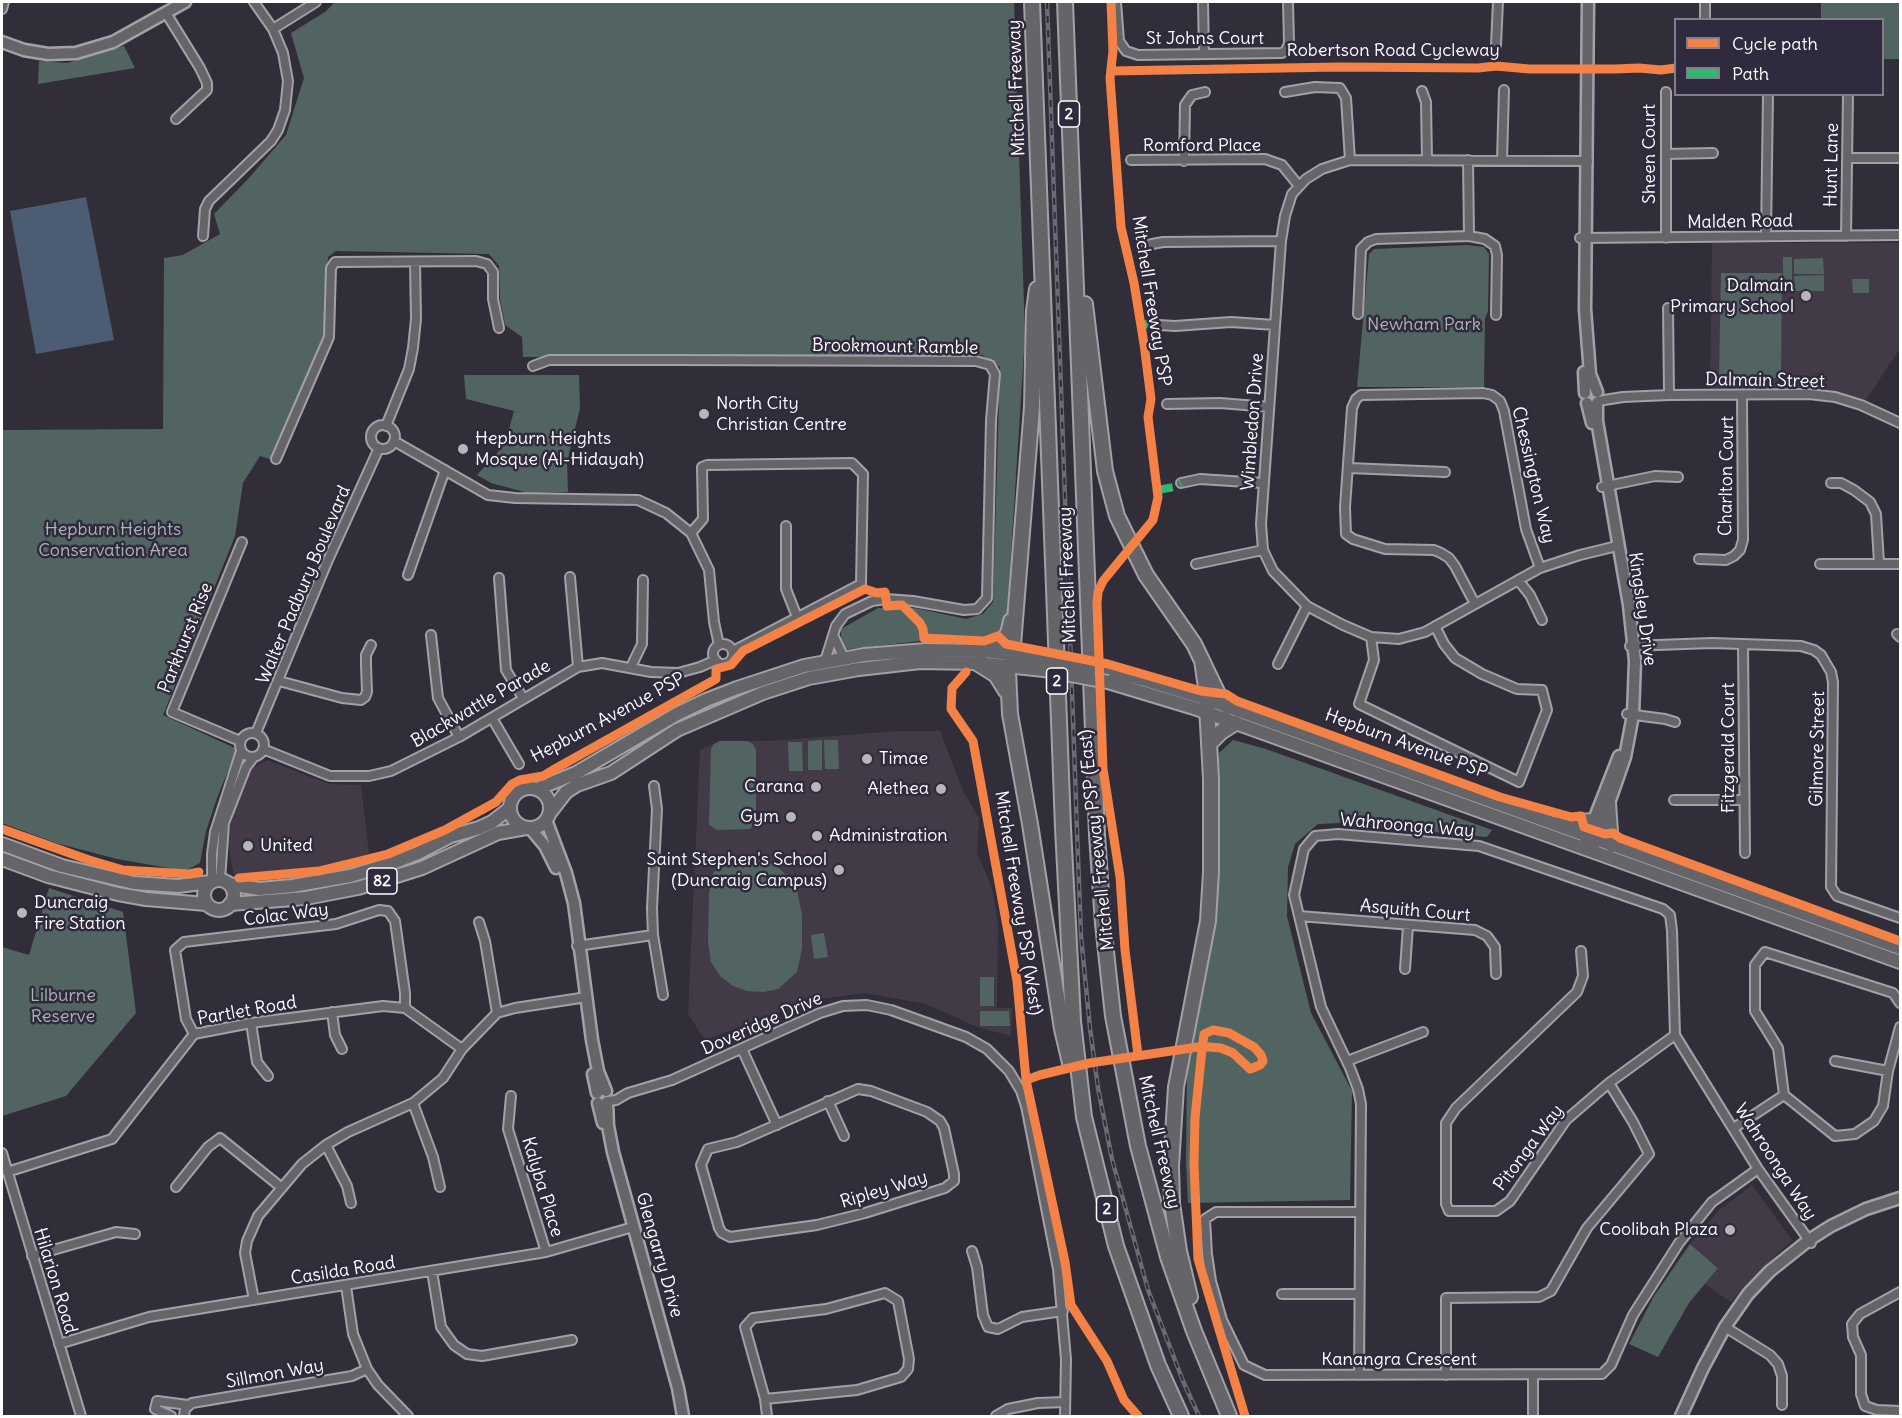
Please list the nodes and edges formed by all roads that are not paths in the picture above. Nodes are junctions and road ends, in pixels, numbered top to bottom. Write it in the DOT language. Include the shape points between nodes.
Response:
graph roads {
  1 [pos="4,2"];
  2 [pos="184,2"];
  3 [pos="254,2"];
  4 [pos="316,2"];
  5 [pos="1032,2"];
  6 [pos="1065,2"];
  7 [pos="1116,2"];
  8 [pos="1203,2"];
  9 [pos="1288,2"];
  10 [pos="1498,2"];
  11 [pos="1583,2"];
  12 [pos="1588,2"];
  13 [pos="1705,2"];
  14 [pos="2,9"];
  15 [pos="166,13"];
  16 [pos="1705,18"];
  17 [pos="273,29"];
  18 [pos="2,42"];
  19 [pos="1496,45"];
  20 [pos="1204,54"];
  21 [pos="1504,90"];
  22 [pos="1422,91"];
  23 [pos="1205,92"];
  24 [pos="1284,92"];
  25 [pos="1666,92"];
  26 [pos="1768,96"];
  27 [pos="1848,96"];
  28 [pos="176,119"];
  29 [pos="1713,153"];
  30 [pos="1666,154"];
  31 [pos="1848,158"];
  32 [pos="1900,158"];
  33 [pos="1131,160"];
  34 [pos="1350,160"];
  35 [pos="1427,160"];
  36 [pos="1468,160"];
  37 [pos="1502,160"];
  38 [pos="1585,160"];
  39 [pos="1184,161"];
  40 [pos="1299,186"];
  41 [pos="1074,212"];
  42 [pos="203,236"];
  43 [pos="1469,236"];
  44 [pos="1766,236"];
  45 [pos="1846,236"];
  46 [pos="1900,236"];
  47 [pos="1583,238"];
  48 [pos="1666,238"];
  49 [pos="1281,241"];
  50 [pos="1042,243"];
  51 [pos="1147,245"];
  52 [pos="415,262"];
  53 [pos="1668,308"];
  54 [pos="1358,314"];
  55 [pos="1497,315"];
  56 [pos="1158,325"];
  57 [pos="1275,326"];
  58 [pos="499,328"];
  59 [pos="533,366"];
  60 [pos="1668,395"];
  61 [pos="1742,395"];
  62 [pos="1594,398"];
  63 [pos="1167,404"];
  64 [pos="1269,406"];
  65 [pos="1900,423"];
  66 [pos="386,426"];
  67 [pos="394,441"];
  68 [pos="379,448"];
  69 [pos="276,459"];
  70 [pos="1349,468"];
  71 [pos="445,470"];
  72 [pos="1445,472"];
  73 [pos="1678,477"];
  74 [pos="1181,483"];
  75 [pos="1262,483"];
  76 [pos="1831,483"];
  77 [pos="1605,486"];
  78 [pos="786,526"];
  79 [pos="691,533"];
  80 [pos="242,542"];
  81 [pos="1615,546"];
  82 [pos="1263,550"];
  83 [pos="1699,559"];
  84 [pos="1879,563"];
  85 [pos="1196,564"];
  86 [pos="1820,564"];
  87 [pos="1900,564"];
  88 [pos="1540,568"];
  89 [pos="408,575"];
  90 [pos="570,577"];
  91 [pos="499,578"];
  92 [pos="643,580"];
  93 [pos="1518,580"];
  94 [pos="1475,604"];
  95 [pos="1015,606"];
  96 [pos="1307,606"];
  97 [pos="797,617"];
  98 [pos="1542,620"];
  99 [pos="1435,626"];
  100 [pos="431,635"];
  101 [pos="834,637"];
  102 [pos="1371,637"];
  103 [pos="1743,644"];
  104 [pos="371,645"];
  105 [pos="720,645"];
  106 [pos="1632,646"];
  107 [pos="733,651"];
  108 [pos="980,657"];
  109 [pos="844,658"];
  110 [pos="716,660"];
  111 [pos="1019,660"];
  112 [pos="1202,660"];
  113 [pos="825,661"];
  114 [pos="1278,664"];
  115 [pos="578,667"];
  116 [pos="631,668"];
  117 [pos="279,681"];
  118 [pos="1009,695"];
  119 [pos="523,698"];
  120 [pos="1207,706"];
  121 [pos="1228,707"];
  122 [pos="1630,714"];
  123 [pos="492,718"];
  124 [pos="1675,722"];
  125 [pos="1235,723"];
  126 [pos="256,733"];
  127 [pos="459,737"];
  128 [pos="240,741"];
  129 [pos="1209,744"];
  130 [pos="263,749"];
  131 [pos="241,751"];
  132 [pos="254,757"];
  133 [pos="1379,761"];
  134 [pos="519,764"];
  135 [pos="654,786"];
  136 [pos="1414,788"];
  137 [pos="537,789"];
  138 [pos="1674,800"];
  139 [pos="1744,800"];
  140 [pos="1609,803"];
  141 [pos="510,808"];
  142 [pos="548,817"];
  143 [pos="1595,820"];
  144 [pos="1543,821"];
  145 [pos="528,828"];
  146 [pos="2,844"];
  147 [pos="1590,844"];
  148 [pos="1612,846"];
  149 [pos="1745,853"];
  150 [pos="216,854"];
  151 [pos="2,859"];
  152 [pos="29,869"];
  153 [pos="115,879"];
  154 [pos="218,882"];
  155 [pos="206,904"];
  156 [pos="230,904"];
  157 [pos="1299,916"];
  158 [pos="1900,918"];
  159 [pos="479,921"];
  160 [pos="1408,926"];
  161 [pos="653,935"];
  162 [pos="578,946"];
  163 [pos="1900,948"];
  164 [pos="1581,951"];
  165 [pos="1900,962"];
  166 [pos="1406,969"];
  167 [pos="1496,974"];
  168 [pos="663,995"];
  169 [pos="584,997"];
  170 [pos="1900,1003"];
  171 [pos="405,1008"];
  172 [pos="332,1012"];
  173 [pos="497,1013"];
  174 [pos="251,1023"];
  175 [pos="1900,1027"];
  176 [pos="1423,1032"];
  177 [pos="194,1034"];
  178 [pos="1675,1035"];
  179 [pos="342,1049"];
  180 [pos="462,1049"];
  181 [pos="742,1049"];
  182 [pos="1347,1061"];
  183 [pos="1835,1061"];
  184 [pos="1888,1071"];
  185 [pos="268,1076"];
  186 [pos="1609,1083"];
  187 [pos="1784,1095"];
  188 [pos="511,1096"];
  189 [pos="604,1097"];
  190 [pos="828,1101"];
  191 [pos="413,1103"];
  192 [pos="1084,1117"];
  193 [pos="777,1125"];
  194 [pos="1734,1128"];
  195 [pos="844,1136"];
  196 [pos="326,1145"];
  197 [pos="2,1153"];
  198 [pos="1758,1169"];
  199 [pos="7,1172"];
  200 [pos="176,1187"];
  201 [pos="440,1187"];
  202 [pos="282,1188"];
  203 [pos="1900,1198"];
  204 [pos="351,1203"];
  205 [pos="1900,1203"];
  206 [pos="1359,1212"];
  207 [pos="630,1228"];
  208 [pos="135,1234"];
  209 [pos="1810,1242"];
  210 [pos="972,1251"];
  211 [pos="546,1252"];
  212 [pos="32,1256"];
  213 [pos="432,1271"];
  214 [pos="346,1286"];
  215 [pos="1900,1292"];
  216 [pos="1282,1294"];
  217 [pos="1359,1294"];
  218 [pos="254,1300"];
  219 [pos="1063,1311"];
  220 [pos="1728,1328"];
  221 [pos="572,1340"];
  222 [pos="59,1344"];
  223 [pos="1208,1362"];
  224 [pos="367,1369"];
  225 [pos="1359,1375"];
  226 [pos="1446,1375"];
  227 [pos="1533,1375"];
  228 [pos="765,1399"];
  229 [pos="1065,1402"];
  230 [pos="188,1405"];
  231 [pos="1782,1405"];
  232 [pos="1900,1411"];
  233 [pos="81,1416"];
  234 [pos="171,1416"];
  235 [pos="184,1416"];
  236 [pos="408,1416"];
  237 [pos="677,1416"];
  238 [pos="683,1416"];
  239 [pos="767,1416"];
  240 [pos="996,1416"];
  241 [pos="1065,1416"];
  242 [pos="1181,1416"];
  243 [pos="1229,1416"];
  244 [pos="1533,1416"];
  245 [pos="1681,1416"];
  246 [pos="1687,1416"];
  1 -- 14 [label="street"];
  2 -- 15 [label="main road"];
  3 -- 17 [label="street"];
  4 -- 17 [label="street"];
  5 -- 50 [label="highway, Mitchell Freeway / 2"];
  6 -- 41 [label="highway, Mitchell Freeway / 2"];
  7 -- 20 [label="street, St Johns Court" via="1119,41 1129,52"];
  8 -- 20 [label="street"];
  9 -- 20 [label="street, St Johns Court" via="1289,43 1284,52"];
  10 -- 19 [label="street"];
  11 -- 38 [label="main road, Kingsley Drive"];
  12 -- 38 [label="main road, Kingsley Drive"];
  13 -- 16 [label="street"];
  15 -- 18 [label="main road" via="113,42 76,53 48,54"];
  15 -- 28 [label="street" via="207,83 207,90"];
  17 -- 42 [label="street" via="288,81 281,121 271,141 209,201"];
  21 -- 37 [label="street"];
  22 -- 35 [label="street" via="1426,102"];
  23 -- 39 [label="street" via="1192,95 1185,105"];
  24 -- 34 [label="street" via="1340,88 1346,98"];
  25 -- 30 [label="street, Sheen Court"];
  26 -- 44 [label="street"];
  27 -- 31 [label="street, Hunt Lane"];
  29 -- 30 [label="street"];
  30 -- 48 [label="street, Sheen Court"];
  31 -- 32 [label="street"];
  31 -- 45 [label="street, Hunt Lane"];
  33 -- 39 [label="street, Romford Place"];
  34 -- 35 [label="street, Wimbledon Drive"];
  34 -- 40 [label="street, Wimbledon Drive" via="1322,169"];
  35 -- 36 [label="street, Wimbledon Drive"];
  36 -- 37 [label="street, Wimbledon Drive"];
  36 -- 43 [label="street"];
  37 -- 38 [label="street, Wimbledon Drive"];
  38 -- 47 [label="main road, Kingsley Drive"];
  39 -- 40 [label="street, Romford Place" via="1265,159 1282,165"];
  40 -- 49 [label="street, Wimbledon Drive" via="1292,194"];
  41 -- 112 [label="highway" via="1105,471 1117,516 1146,574"];
  41 -- 223 [label="highway, Mitchell Freeway / 2" via="1102,924 1113,1016 1138,1146 1168,1257"];
  43 -- 54 [label="street" via="1368,242 1361,249"];
  43 -- 55 [label="street" via="1495,246"];
  44 -- 45 [label="street, Malden Road"];
  44 -- 48 [label="street, Malden Road"];
  45 -- 46 [label="street, Malden Road"];
  47 -- 48 [label="street, Malden Road"];
  47 -- 62 [label="main road, Kingsley Drive" via="1587,351"];
  49 -- 51 [label="street"];
  49 -- 57 [label="street, Wimbledon Drive"];
  50 -- 95 [label="highway"];
  50 -- 192 [label="highway, Mitchell Freeway / 2" via="1072,1020"];
  52 -- 58 [label="street" via="486,264 493,272"];
  52 -- 66 [label="street" via="413,348 409,369"];
  52 -- 69 [label="street" via="335,262 331,268 329,337"];
  53 -- 60 [label="street"];
  56 -- 57 [label="street" via="1231,322"];
  57 -- 64 [label="street, Wimbledon Drive"];
  59 -- 101 [label="street, Brookmount Ramble" via="549,360 976,361 990,365 995,374 987,598 977,609 964,610 913,601 872,601 846,614 836,626"];
  60 -- 61 [label="street, Dalmain Street"];
  60 -- 62 [label="street, Dalmain Street"];
  61 -- 65 [label="street, Dalmain Street" via="1835,397"];
  61 -- 83 [label="street, Charlton Court" via="1743,540 1740,550 1725,560"];
  62 -- 77 [label="main road, Kingsley Drive" via="1592,420"];
  63 -- 64 [label="street"];
  64 -- 75 [label="street, Wimbledon Drive"];
  66 -- 67 [label="street" via="393,431"];
  66 -- 68 [label="street" via="375,428 371,435"];
  67 -- 68 [label="street"];
  67 -- 71 [label="street"];
  68 -- 117 [label="street, Walter Padbury Boulevard"];
  70 -- 72 [label="street"];
  70 -- 88 [label="street, Chessington Way" via="1352,408 1361,395 1492,395 1504,411 1526,530"];
  70 -- 94 [label="street, Chessington Way" via="1346,534 1385,549 1441,553 1455,566"];
  71 -- 79 [label="street" via="488,495 638,500 666,513"];
  71 -- 89 [label="street"];
  73 -- 77 [label="street" via="1655,476"];
  74 -- 75 [label="street" via="1200,479"];
  75 -- 82 [label="street, Wimbledon Drive"];
  76 -- 84 [label="street" via="1841,483 1870,502 1876,514"];
  77 -- 81 [label="main road, Kingsley Drive"];
  78 -- 97 [label="street" via="786,589"];
  79 -- 97 [label="street" via="703,519 702,467 707,465 852,464 858,468 862,474 861,584"];
  79 -- 105 [label="street" via="709,570"];
  80 -- 128 [label="street, Parkhurst Rise" via="172,712"];
  81 -- 88 [label="street, Wimbledon Drive"];
  81 -- 106 [label="main road, Kingsley Drive"];
  82 -- 85 [label="street"];
  82 -- 96 [label="street, Wimbledon Drive" via="1273,571"];
  84 -- 86 [label="street"];
  84 -- 87 [label="street"];
  88 -- 93 [label="street, Wimbledon Drive"];
  90 -- 115 [label="street"];
  91 -- 119 [label="street" via="506,670"];
  92 -- 116 [label="street" via="642,644"];
  93 -- 94 [label="street, Wimbledon Drive"];
  93 -- 98 [label="street"];
  94 -- 99 [label="street, Wimbledon Drive"];
  95 -- 108 [label="highway" via="1008,634"];
  95 -- 111 [label="highway" via="1013,645"];
  96 -- 102 [label="street, Wimbledon Drive"];
  96 -- 114 [label="street"];
  97 -- 107 [label="street"];
  99 -- 102 [label="street, Wimbledon Drive" via="1399,639"];
  99 -- 102 [label="street" via="1455,658 1517,689 1542,690 1546,710 1519,782 1359,704 1374,660"];
  100 -- 127 [label="street" via="438,698"];
  101 -- 109 [label="street"];
  101 -- 113 [label="street, Brookmount Ramble"];
  103 -- 106 [label="street, Gilmore Street"];
  103 -- 139 [label="street, Fitzgerald Court"];
  103 -- 158 [label="street, Gilmore Street" via="1807,647 1821,655 1831,672 1831,887 1836,896"];
  104 -- 117 [label="street" via="366,655 367,692 360,700"];
  105 -- 107 [label="street"];
  105 -- 110 [label="street" via="714,653"];
  106 -- 122 [label="main road, Kingsley Drive"];
  107 -- 110 [label="street" via="728,662"];
  108 -- 109 [label="main road, 82" via="901,651"];
  108 -- 111 [label="main road, 82"];
  108 -- 118 [label="highway"];
  108 -- 142 [label="main road, 82" via="870,667 809,678 764,693 677,730 611,773 577,785 560,798"];
  109 -- 113 [label="main road, 82"];
  110 -- 116 [label="street, Blackwattle Parade" via="678,673"];
  111 -- 118 [label="highway" via="1007,679"];
  111 -- 120 [label="main road, 82, bridge" via="1108,676"];
  112 -- 120 [label="highway"];
  112 -- 121 [label="highway"];
  113 -- 137 [label="main road, 82" via="768,676 706,700 576,773"];
  115 -- 116 [label="street, Blackwattle Parade" via="602,663"];
  115 -- 119 [label="street, Blackwattle Parade"];
  117 -- 126 [label="street, Walter Padbury Boulevard"];
  118 -- 192 [label="highway" via="1062,1029"];
  119 -- 123 [label="street, Blackwattle Parade"];
  120 -- 121 [label="main road, 82"];
  120 -- 125 [label="main road, 82"];
  120 -- 129 [label="highway"];
  121 -- 133 [label="main road, 82"];
  122 -- 124 [label="street"];
  122 -- 140 [label="main road, Kingsley Drive" via="1625,757"];
  122 -- 143 [label="main road, Kingsley Drive"];
  123 -- 127 [label="street, Blackwattle Parade"];
  123 -- 134 [label="street"];
  125 -- 129 [label="highway"];
  125 -- 136 [label="main road, 82"];
  126 -- 128 [label="street" via="249,733"];
  126 -- 130 [label="street" via="264,742"];
  127 -- 130 [label="street, Blackwattle Parade" via="392,771 369,776 330,776"];
  128 -- 131 [label="street"];
  129 -- 223 [label="highway" via="1208,921 1176,1087 1171,1166 1179,1251"];
  130 -- 132 [label="street"];
  131 -- 132 [label="street"];
  131 -- 150 [label="street" via="215,832"];
  132 -- 150 [label="street" via="246,767 224,823"];
  133 -- 136 [label="main road" via="1417,782"];
  133 -- 144 [label="main road, 82"];
  135 -- 161 [label="street" via="657,808"];
  136 -- 147 [label="main road, 82"];
  137 -- 141 [label="main road, 82" via="519,791"];
  137 -- 142 [label="main road" via="548,799"];
  138 -- 139 [label="street"];
  139 -- 149 [label="street, Fitzgerald Court"];
  140 -- 147 [label="main road, Kingsley Drive"];
  140 -- 148 [label="main road"];
  141 -- 145 [label="main road" via="517,824"];
  141 -- 154 [label="main road, 82" via="479,828 350,876 259,889"];
  142 -- 145 [label="main road, 82" via="542,824"];
  142 -- 162 [label="main road, Glengarry Drive" via="573,897"];
  143 -- 144 [label="main road"];
  143 -- 147 [label="main road, Kingsley Drive"];
  144 -- 147 [label="main road, 82"];
  145 -- 156 [label="main road, 82" via="498,833 422,868 358,888 306,898"];
  145 -- 162 [label="main road, Glengarry Drive" via="545,846 561,879"];
  146 -- 153 [label="main road" via="62,866"];
  147 -- 148 [label="main road, 82"];
  147 -- 165 [label="main road, 82"];
  148 -- 163 [label="main road, 82"];
  150 -- 154 [label="street"];
  151 -- 152 [label="main road"];
  152 -- 153 [label="main road" via="47,866 94,879"];
  152 -- 155 [label="main road" via="118,894"];
  153 -- 154 [label="main road" via="178,886"];
  154 -- 155 [label="main road" via="207,885 203,894"];
  154 -- 156 [label="main road" via="234,892"];
  155 -- 156 [label="main road" via="219,910"];
  157 -- 160 [label="street, Asquith Court"];
  157 -- 178 [label="street, Wahroonga Way" via="1294,887 1304,849 1315,836 1338,834 1479,846 1513,856 1663,909 1670,915"];
  157 -- 182 [label="street, Wahroonga Way" via="1321,1007"];
  159 -- 173 [label="street"];
  160 -- 166 [label="street"];
  160 -- 167 [label="street, Asquith Court" via="1475,930 1487,936 1495,947"];
  161 -- 162 [label="street"];
  161 -- 168 [label="street"];
  162 -- 169 [label="main road, Glengarry Drive"];
  164 -- 186 [label="street, Pitonga Way" via="1583,976 1577,992 1456,1108 1446,1123 1449,1212 1496,1212 1510,1202 1566,1119"];
  169 -- 173 [label="street"];
  169 -- 189 [label="main road, Glengarry Drive" via="590,1061"];
  170 -- 187 [label="street" via="1893,993 1765,952 1755,965 1755,1011 1778,1048"];
  171 -- 172 [label="street, Partlet Road" via="383,1006"];
  171 -- 177 [label="street, Colac Way" via="395,921 388,911 379,910 336,924 184,942 175,950 186,1019"];
  171 -- 180 [label="street"];
  172 -- 174 [label="street, Partlet Road"];
  172 -- 179 [label="street" via="335,1035"];
  173 -- 180 [label="street"];
  174 -- 177 [label="street, Partlet Road"];
  174 -- 185 [label="street" via="257,1062"];
  175 -- 184 [label="street"];
  176 -- 182 [label="street"];
  177 -- 199 [label="street, Partlet Road" via="112,1139"];
  178 -- 186 [label="street, Pitonga Way"];
  178 -- 194 [label="street, Wahroonga Way"];
  180 -- 191 [label="street" via="443,1078"];
  181 -- 189 [label="street, Doveridge Drive" via="672,1080"];
  181 -- 193 [label="street"];
  181 -- 219 [label="street, Doveridge Drive" via="820,1013 859,1005 891,1010 955,1033 993,1054 1013,1077 1026,1106"];
  182 -- 206 [label="street, Wahroonga Way" via="1361,1104"];
  183 -- 184 [label="street"];
  184 -- 187 [label="street" via="1883,1106 1874,1121 1855,1134 1835,1136"];
  186 -- 226 [label="street" via="1649,1154 1587,1228 1551,1291 1539,1297 1446,1298"];
  187 -- 194 [label="street"];
  188 -- 211 [label="street, Kalyba Place" via="508,1129"];
  189 -- 207 [label="main road, Glengarry Drive"];
  190 -- 193 [label="street, Ripley Way"];
  190 -- 193 [label="street, Ripley Way" via="858,1089 931,1114 944,1128 954,1181 945,1188 836,1220 726,1236 719,1228 701,1165 708,1149"];
  190 -- 195 [label="street"];
  191 -- 196 [label="street"];
  191 -- 201 [label="street"];
  192 -- 242 [label="highway, Mitchell Freeway / 2" via="1116,1246 1158,1365"];
  194 -- 198 [label="street, Wahroonga Way"];
  196 -- 202 [label="street" via="302,1164"];
  196 -- 204 [label="street" via="347,1186"];
  197 -- 199 [label="street, Hilarion Road"];
  198 -- 209 [label="street, Wahroonga Way"];
  198 -- 227 [label="street, Kanangra Crescent" via="1712,1202 1679,1243 1633,1315 1611,1365 1602,1374"];
  199 -- 212 [label="street, Hilarion Road"];
  200 -- 202 [label="street" via="220,1138"];
  202 -- 218 [label="street" via="258,1216 247,1241 245,1253"];
  203 -- 209 [label="main road" via="1849,1217"];
  205 -- 209 [label="main road"];
  206 -- 217 [label="street, Wahroonga Way"];
  206 -- 225 [label="street, Kanangra Crescent" via="1216,1212 1205,1219 1211,1281 1222,1320 1244,1365 1265,1375"];
  207 -- 211 [label="street, Casilda Road"];
  207 -- 237 [label="main road, Glengarry Drive"];
  207 -- 238 [label="main road, Glengarry Drive"];
  208 -- 212 [label="street" via="116,1232"];
  209 -- 220 [label="main road" via="1780,1269"];
  210 -- 219 [label="street" via="988,1327 998,1329 1022,1317"];
  211 -- 213 [label="street, Casilda Road"];
  212 -- 222 [label="street, Hilarion Road"];
  213 -- 214 [label="street, Casilda Road"];
  213 -- 221 [label="street" via="441,1327 454,1345 467,1354 482,1356"];
  214 -- 218 [label="street, Casilda Road"];
  214 -- 224 [label="street" via="353,1334"];
  215 -- 232 [label="street" via="1860,1314 1852,1324 1861,1355 1861,1394 1865,1406"];
  216 -- 217 [label="street"];
  217 -- 225 [label="street, Wahroonga Way"];
  218 -- 222 [label="street, Casilda Road" via="149,1317"];
  219 -- 229 [label="street, Doveridge Drive"];
  220 -- 231 [label="street" via="1778,1364"];
  220 -- 245 [label="main road"];
  220 -- 246 [label="main road"];
  222 -- 233 [label="street, Hilarion Road"];
  223 -- 243 [label="highway, Mitchell Freeway / 2"];
  224 -- 230 [label="street, Sillmon Way" via="352,1376"];
  224 -- 236 [label="street"];
  225 -- 226 [label="street, Kanangra Crescent"];
  226 -- 227 [label="street, Kanangra Crescent"];
  227 -- 244 [label="street"];
  228 -- 228 [label="street" via="745,1327 753,1318 826,1309 885,1293 898,1301 909,1359 909,1368 901,1377 857,1390"];
  228 -- 239 [label="street"];
  229 -- 240 [label="street" via="1008,1409"];
  229 -- 241 [label="street, Doveridge Drive"];
  230 -- 234 [label="street, Sillmon Way" via="157,1401 155,1409"];
  230 -- 235 [label="street"];
}
